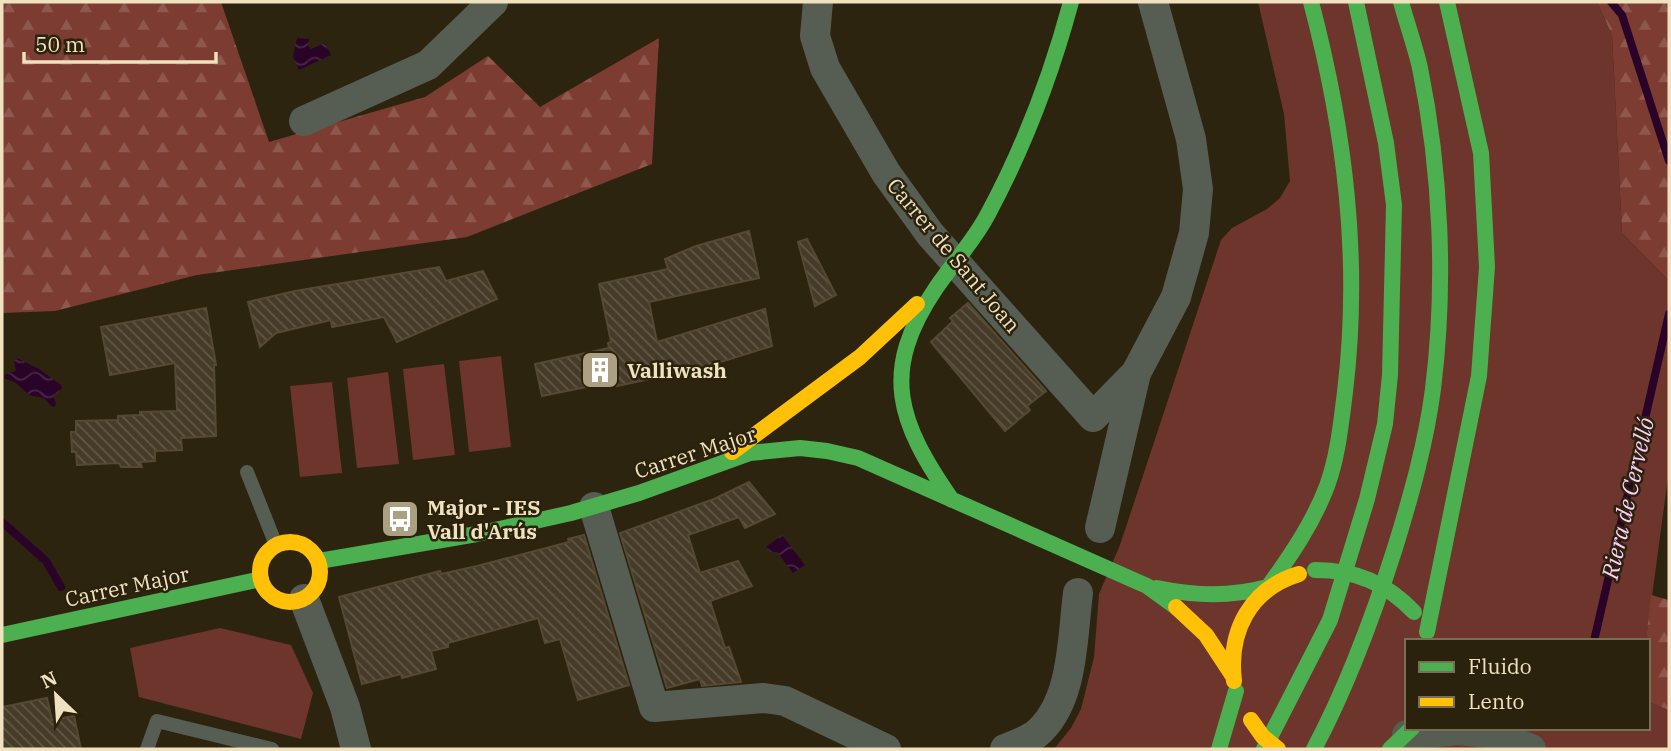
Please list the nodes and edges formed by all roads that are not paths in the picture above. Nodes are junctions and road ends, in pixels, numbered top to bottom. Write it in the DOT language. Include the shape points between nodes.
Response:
graph roads {
  1 [pos="493,2"];
  2 [pos="1071,2"];
  3 [pos="1153,2"];
  4 [pos="1311,2"];
  5 [pos="1356,2"];
  6 [pos="1401,2"];
  7 [pos="1447,2"];
  8 [pos="822,8"];
  9 [pos="304,121"];
  10 [pos="955,263"];
  11 [pos="935,289"];
  12 [pos="1136,373"];
  13 [pos="720,461"];
  14 [pos="247,472"];
  15 [pos="952,500"];
  16 [pos="594,507"];
  17 [pos="1100,528"];
  18 [pos="276,545"];
  19 [pos="319,561"];
  20 [pos="261,579"];
  21 [pos="1147,586"];
  22 [pos="1268,587"];
  23 [pos="1078,593"];
  24 [pos="304,599"];
  25 [pos="2,635"];
  26 [pos="1428,636"];
  27 [pos="1234,683"];
  28 [pos="1481,731"];
  29 [pos="1403,737"];
  30 [pos="147,749"];
  31 [pos="272,749"];
  32 [pos="356,749"];
  33 [pos="886,749"];
  34 [pos="1005,749"];
  35 [pos="1219,749"];
  36 [pos="1264,749"];
  37 [pos="1278,749"];
  38 [pos="1314,749"];
  39 [pos="1531,749"];
  1 -- 9 [label="street" via="428,65"];
  2 -- 10 [label="main road" via="1058,55 1018,156 986,218"];
  3 -- 12 [label="street" via="1191,139 1198,189 1194,233 1176,297"];
  4 -- 22 [label="main road" via="1337,109 1348,187 1350,367 1328,482 1306,530"];
  5 -- 36 [label="main road" via="1386,142 1394,205 1385,424 1330,620"];
  6 -- 38 [label="main road" via="1420,67 1433,162 1440,275 1433,389 1414,488 1370,626"];
  7 -- 26 [label="main road" via="1481,153 1487,267 1479,376"];
  8 -- 10 [label="street, Carrer de Sant Joan" via="815,36 825,68 879,162"];
  10 -- 11 [label="main road"];
  10 -- 12 [label="street, Carrer de Sant Joan" via="1093,417"];
  11 -- 13 [label="main road" via="860,357"];
  11 -- 15 [label="main road" via="904,345 901,392 918,447"];
  12 -- 17 [label="street"];
  13 -- 15 [label="main road, Carrer Major" via="786,447 833,450"];
  13 -- 16 [label="main road, Carrer Major"];
  14 -- 18 [label="lane"];
  15 -- 21 [label="main road, Carrer Major"];
  16 -- 19 [label="main road, Carrer Major"];
  16 -- 33 [label="street" via="654,707 764,698 785,701"];
  18 -- 19 [label="main road" via="298,542"];
  18 -- 20 [label="main road" via="261,560"];
  19 -- 24 [label="main road" via="320,583"];
  20 -- 24 [label="main road" via="272,597 293,602"];
  20 -- 25 [label="main road, Carrer Major"];
  21 -- 22 [label="main road, Carrer Major" via="1207,598"];
  21 -- 27 [label="main road, Carrer Major" via="1199,626 1220,653"];
  22 -- 26 [label="main road, Carrer Major, bridge" via="1315,570 1368,576 1401,597"];
  22 -- 27 [label="main road" via="1239,626"];
  23 -- 34 [label="street" via="1065,692 1035,734"];
  24 -- 32 [label="street"];
  27 -- 35 [label="main road"];
  27 -- 37 [label="main road, Carrer Major, bridge" via="1251,720"];
  28 -- 29 [label="street"];
  28 -- 39 [label="street"];
  30 -- 31 [label="lane" via="157,721"];
}
